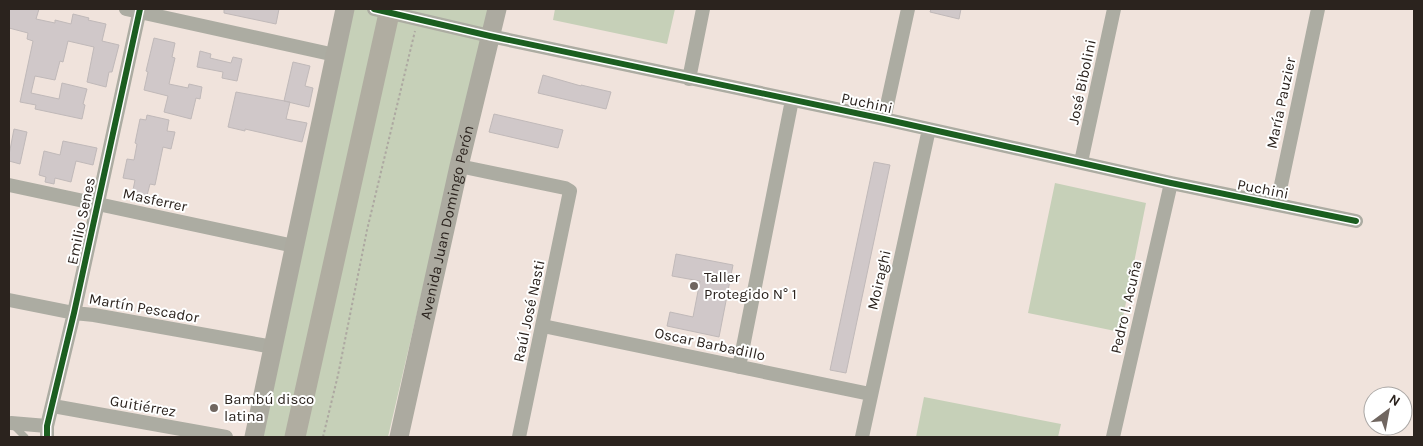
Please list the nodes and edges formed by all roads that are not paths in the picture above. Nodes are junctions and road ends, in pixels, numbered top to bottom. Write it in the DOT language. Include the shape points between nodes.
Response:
graph roads {
  1 [pos="345,9"];
  2 [pos="497,9"];
  3 [pos="704,9"];
  4 [pos="908,9"];
  5 [pos="1114,9"];
  6 [pos="1318,9"];
  7 [pos="135,10"];
  8 [pos="384,10"];
  9 [pos="490,36"];
  10 [pos="335,55"];
  11 [pos="689,79"];
  12 [pos="792,100"];
  13 [pos="884,119"];
  14 [pos="929,129"];
  15 [pos="1081,162"];
  16 [pos="459,166"];
  17 [pos="1171,183"];
  18 [pos="9,185"];
  19 [pos="98,204"];
  20 [pos="1277,204"];
  21 [pos="1356,221"];
  22 [pos="294,246"];
  23 [pos="9,300"];
  24 [pos="74,313"];
  25 [pos="543,326"];
  26 [pos="273,348"];
  27 [pos="739,367"];
  28 [pos="870,394"];
  29 [pos="53,406"];
  30 [pos="10,422"];
  31 [pos="47,432"];
  32 [pos="26,437"];
  33 [pos="226,437"];
  34 [pos="254,437"];
  35 [pos="295,437"];
  36 [pos="401,437"];
  37 [pos="519,437"];
  38 [pos="862,437"];
  39 [pos="1113,437"];
  1 -- 10 [label="main road"];
  2 -- 9 [label="main road, Avenida Juan Domingo Perón"];
  3 -- 11 [label="street"];
  4 -- 13 [label="street"];
  5 -- 15 [label="street, José Bibolini"];
  6 -- 20 [label="street, María Pauzier"];
  7 -- 10 [label="street"];
  7 -- 19 [label="street, Emilio Senes"];
  8 -- 9 [label="street, Puchini"];
  8 -- 35 [label="main road"];
  9 -- 11 [label="street, Puchini"];
  9 -- 16 [label="main road, Avenida Juan Domingo Perón"];
  10 -- 22 [label="main road"];
  11 -- 12 [label="street, Puchini"];
  12 -- 13 [label="street, Puchini"];
  12 -- 27 [label="street"];
  13 -- 14 [label="street, Puchini"];
  14 -- 15 [label="street, Puchini"];
  14 -- 28 [label="street, Moiraghi"];
  15 -- 17 [label="street, Puchini"];
  16 -- 25 [label="street, Raúl José Nasti" via="570,191"];
  16 -- 36 [label="main road, Avenida Juan Domingo Perón"];
  17 -- 20 [label="street, Puchini"];
  17 -- 39 [label="street, Pedro I. Acuña"];
  18 -- 19 [label="street, Masferrer"];
  19 -- 22 [label="street, Masferrer"];
  19 -- 24 [label="street, Emilio Senes"];
  20 -- 21 [label="street, Puchini"];
  22 -- 26 [label="main road"];
  23 -- 24 [label="street, Martín Pescador"];
  24 -- 26 [label="street, Martín Pescador"];
  24 -- 29 [label="street, Emilio Senes"];
  25 -- 27 [label="street, Oscar Barbadillo"];
  25 -- 37 [label="street, Raúl José Nasti"];
  26 -- 34 [label="main road"];
  27 -- 28 [label="street, Oscar Barbadillo"];
  28 -- 38 [label="street, Moiraghi"];
  29 -- 31 [label="street, Emilio Senes"];
  29 -- 33 [label="street, Guitiérrez"];
  30 -- 31 [label="street"];
  30 -- 32 [label="lane"];
}
